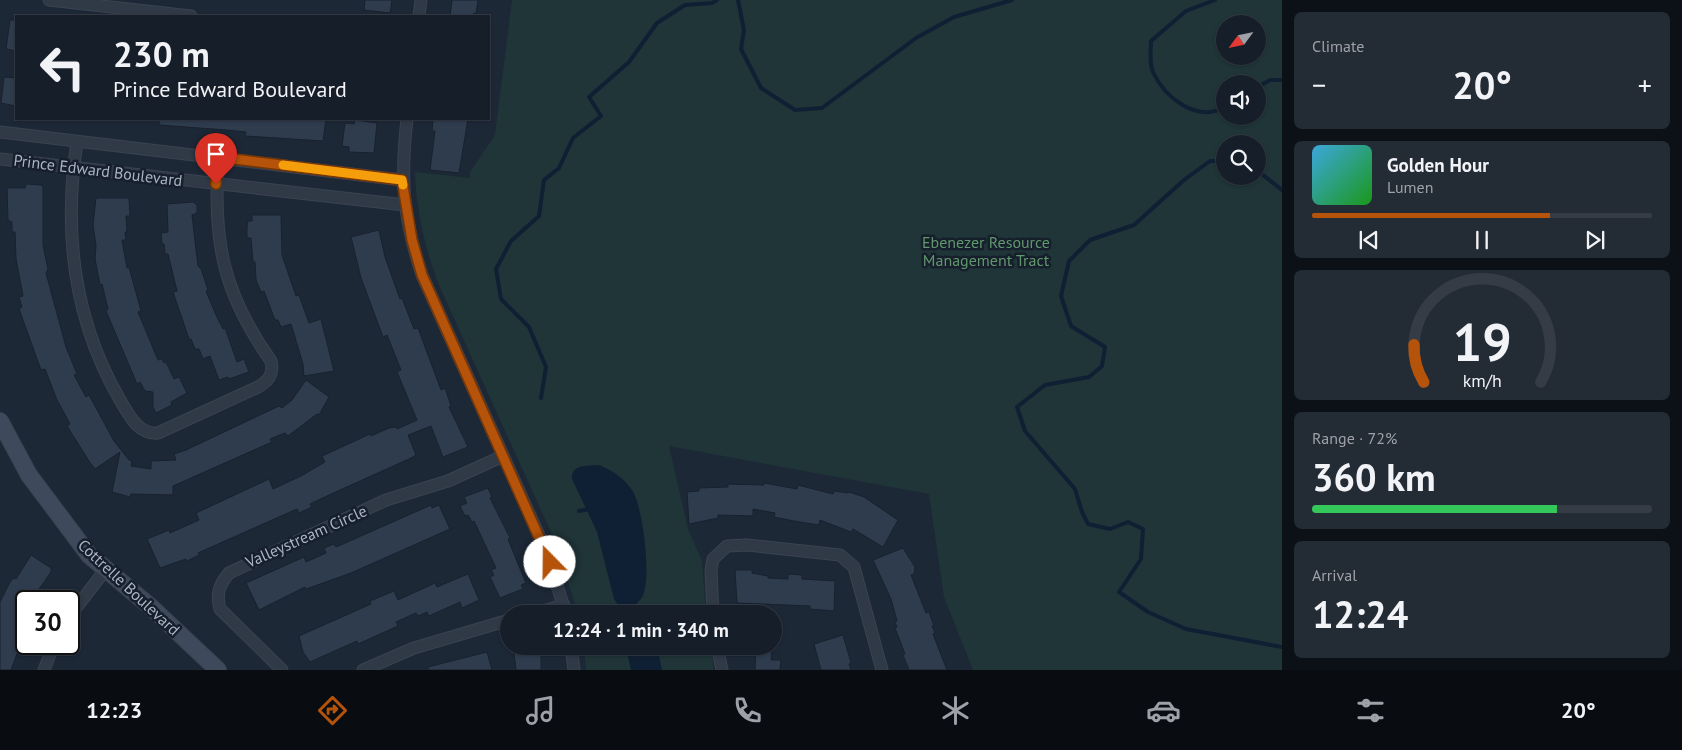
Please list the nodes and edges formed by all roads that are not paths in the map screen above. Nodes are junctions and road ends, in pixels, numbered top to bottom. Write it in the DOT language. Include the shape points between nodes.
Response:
graph roads {
  1 [pos="49,0"];
  2 [pos="421,0"];
  3 [pos="182,15"];
  4 [pos="419,15"];
  5 [pos="407,120"];
  6 [pos="0,132"];
  7 [pos="76,142"];
  8 [pos="218,157"];
  9 [pos="0,159"];
  10 [pos="73,167"];
  11 [pos="402,180"];
  12 [pos="216,184"];
  13 [pos="405,204"];
  14 [pos="0,421"];
  15 [pos="503,456"];
  16 [pos="106,569"];
  17 [pos="80,603"];
  18 [pos="564,605"];
  19 [pos="713,605"];
  20 [pos="500,623"];
  21 [pos="50,655"];
  22 [pos="572,655"];
  23 [pos="719,655"];
  24 [pos="44,670"];
  25 [pos="218,670"];
  26 [pos="282,670"];
  27 [pos="364,670"];
  28 [pos="574,670"];
  29 [pos="722,670"];
  30 [pos="882,670"];
  1 -- 3 [label="street"];
  2 -- 4 [label="street"];
  5 -- 11 [label="street"];
  6 -- 7 [label="street, Prince Edward Boulevard"];
  7 -- 8 [label="street, Prince Edward Boulevard"];
  7 -- 10 [label="street"];
  8 -- 11 [label="street, Prince Edward Boulevard"];
  8 -- 12 [label="street"];
  9 -- 10 [label="street, Prince Edward Boulevard"];
  10 -- 12 [label="street, Prince Edward Boulevard"];
  10 -- 12 [label="street" via="70,187 72,245 76,283 88,326 108,378 125,408 140,428 151,433 258,387 267,381 272,369 240,312 226,276 218,235"];
  11 -- 13 [label="street"];
  12 -- 13 [label="street, Prince Edward Boulevard"];
  13 -- 15 [label="street" via="422,275"];
  14 -- 16 [label="main road, Cottrelle Boulevard" via="44,497 90,555"];
  15 -- 18 [label="street" via="546,551"];
  15 -- 26 [label="street, Valleystream Circle" via="448,480 386,500 229,573 219,588 220,609"];
  16 -- 17 [label="street"];
  16 -- 25 [label="main road, Cottrelle Boulevard"];
  19 -- 30 [label="street" via="713,558 727,546 747,545 840,555 854,567"];
  20 -- 27 [label="street" via="414,648"];
  21 -- 24 [label="street"];
  22 -- 28 [label="street"];
  23 -- 29 [label="street"];
}
